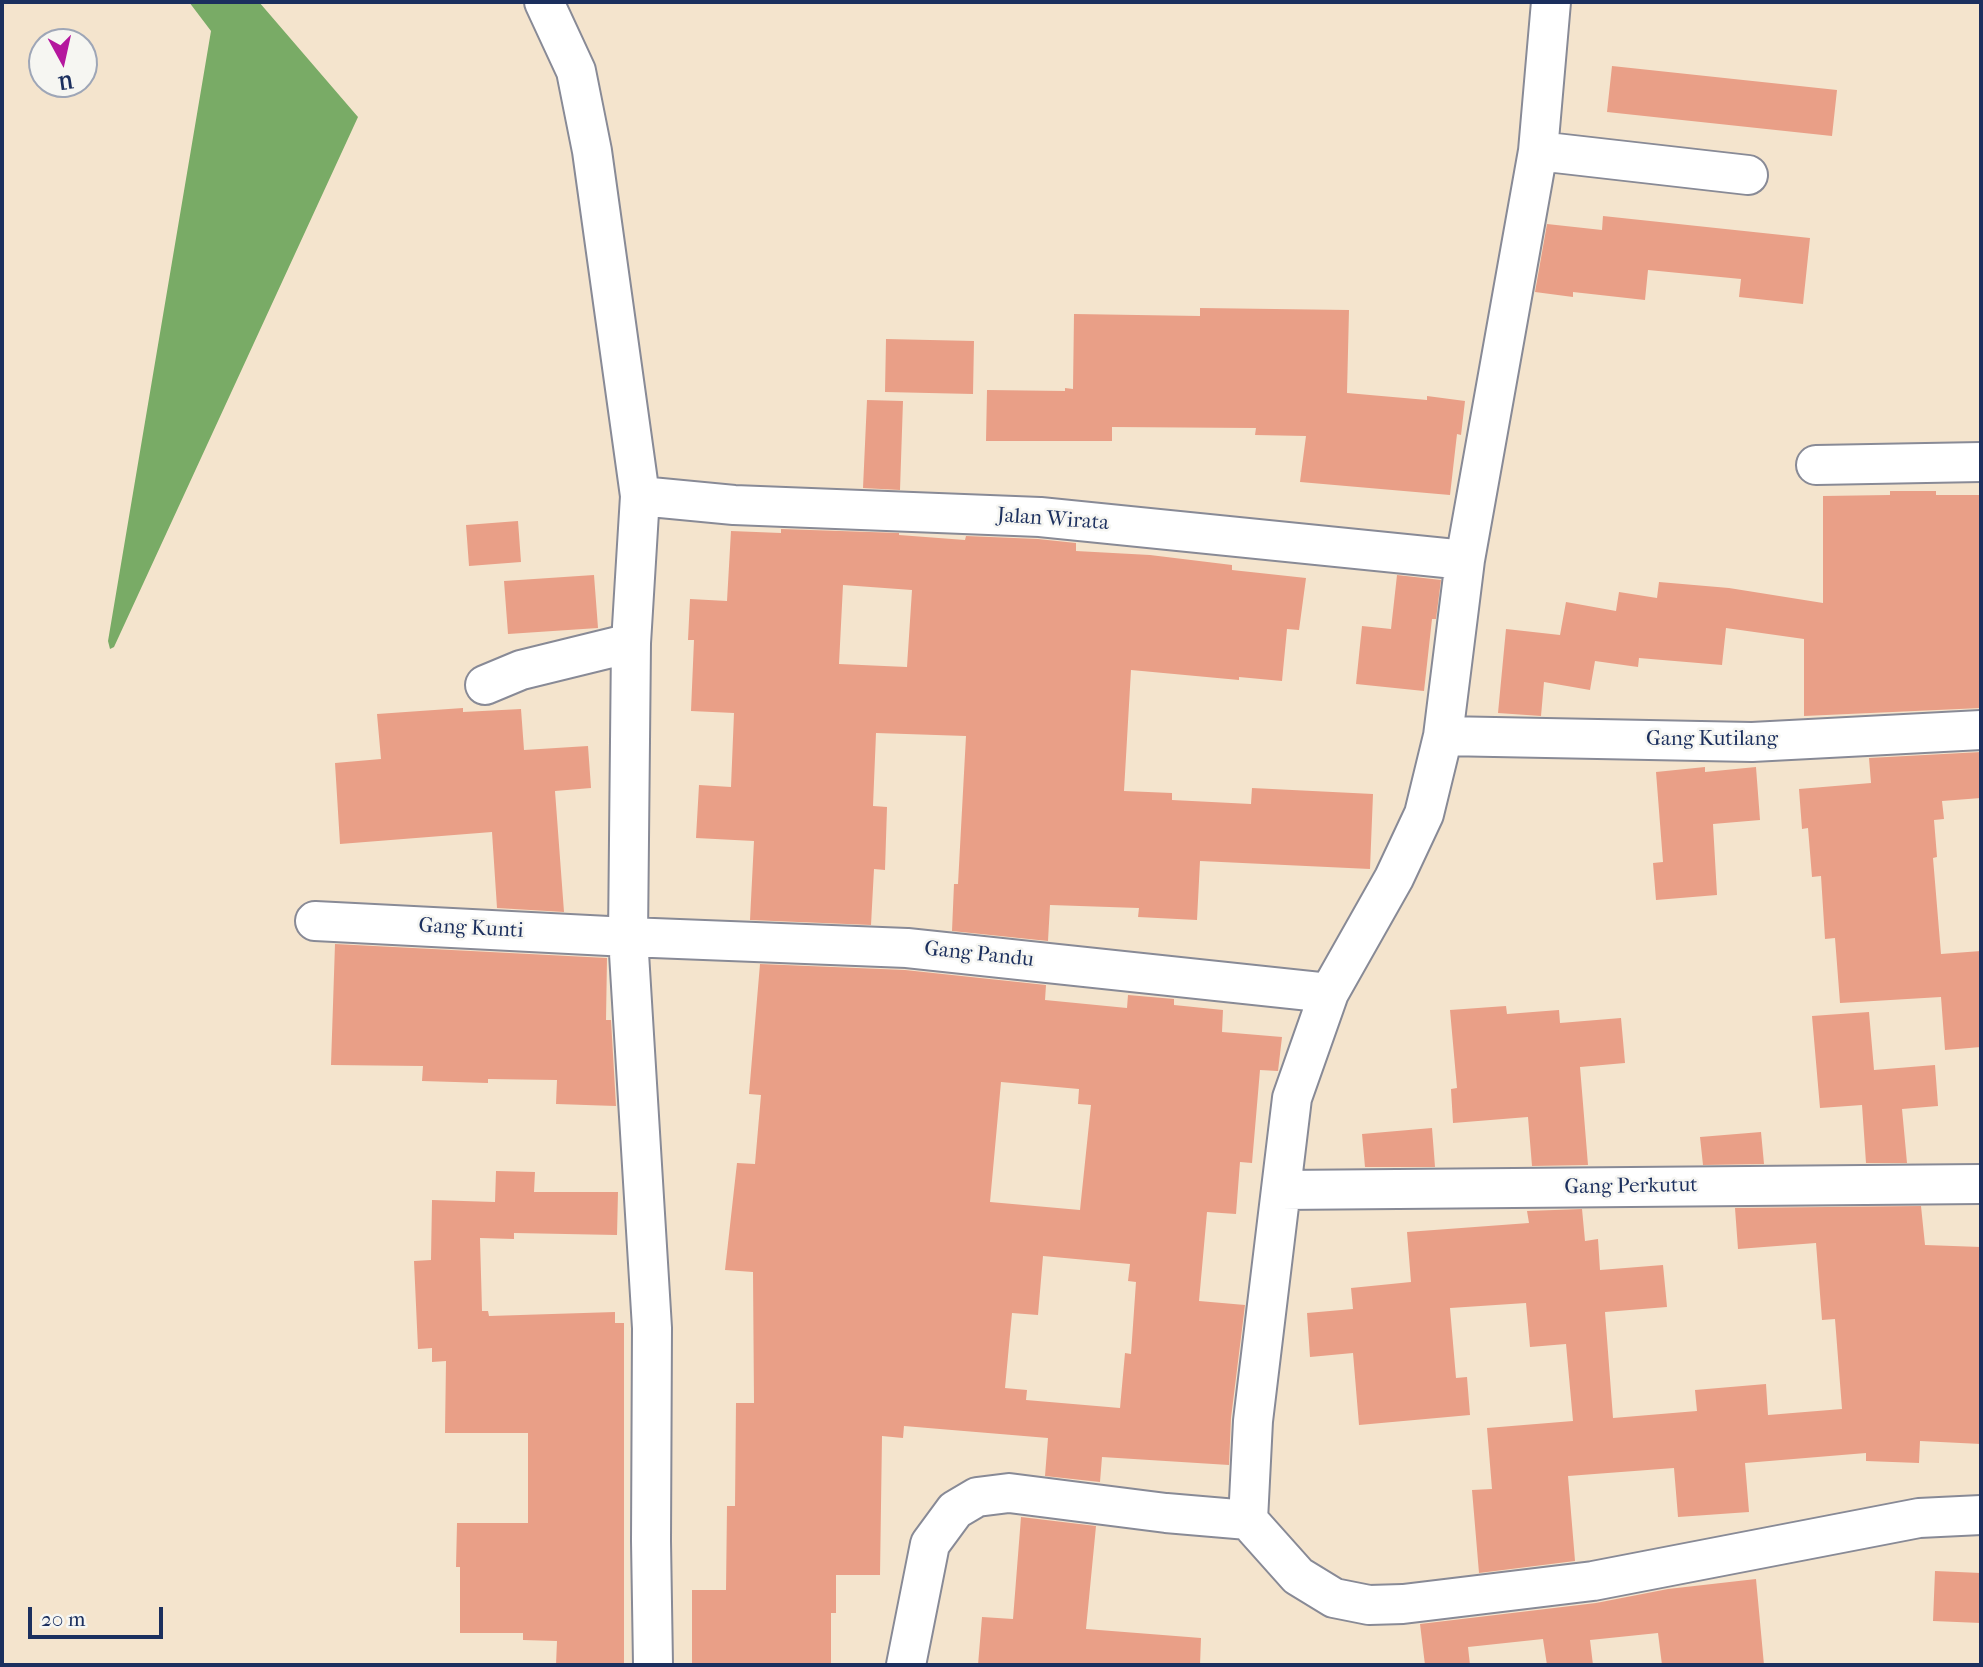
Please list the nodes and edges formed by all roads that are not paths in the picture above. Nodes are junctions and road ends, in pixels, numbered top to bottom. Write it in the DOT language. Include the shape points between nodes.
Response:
graph roads {
  1 [pos="544,2"];
  2 [pos="1550,2"];
  3 [pos="1538,151"];
  4 [pos="1748,175"];
  5 [pos="1981,462"];
  6 [pos="1816,465"];
  7 [pos="640,496"];
  8 [pos="1465,560"];
  9 [pos="631,643"];
  10 [pos="485,685"];
  11 [pos="1981,730"];
  12 [pos="1443,736"];
  13 [pos="315,920"];
  14 [pos="628,937"];
  15 [pos="1329,993"];
  16 [pos="1981,1184"];
  17 [pos="1281,1190"];
  18 [pos="1981,1515"];
  19 [pos="1248,1520"];
  20 [pos="653,1665"];
  21 [pos="906,1665"];
  1 -- 7 [label="street" via="576,71 592,150"];
  2 -- 3 [label="street"];
  3 -- 4 [label="street"];
  3 -- 8 [label="street"];
  5 -- 6 [label="street"];
  7 -- 8 [label="street, Jalan Wirata" via="734,505 1040,517"];
  7 -- 9 [label="street"];
  8 -- 12 [label="street"];
  9 -- 10 [label="street" via="521,670"];
  9 -- 14 [label="street"];
  11 -- 12 [label="street, Gang Kutilang" via="1752,742"];
  12 -- 15 [label="street" via="1424,814 1394,878"];
  13 -- 14 [label="street, Gang Kunti"];
  14 -- 15 [label="street, Gang Pandu" via="907,948"];
  14 -- 20 [label="street" via="652,1328"];
  15 -- 17 [label="street" via="1292,1098"];
  16 -- 17 [label="street, Gang Perkutut"];
  17 -- 19 [label="street" via="1253,1421"];
  18 -- 19 [label="street" via="1919,1517 1593,1581 1369,1605 1334,1598 1298,1576"];
  19 -- 21 [label="street" via="1009,1493 977,1497 955,1510 930,1544"];
}
